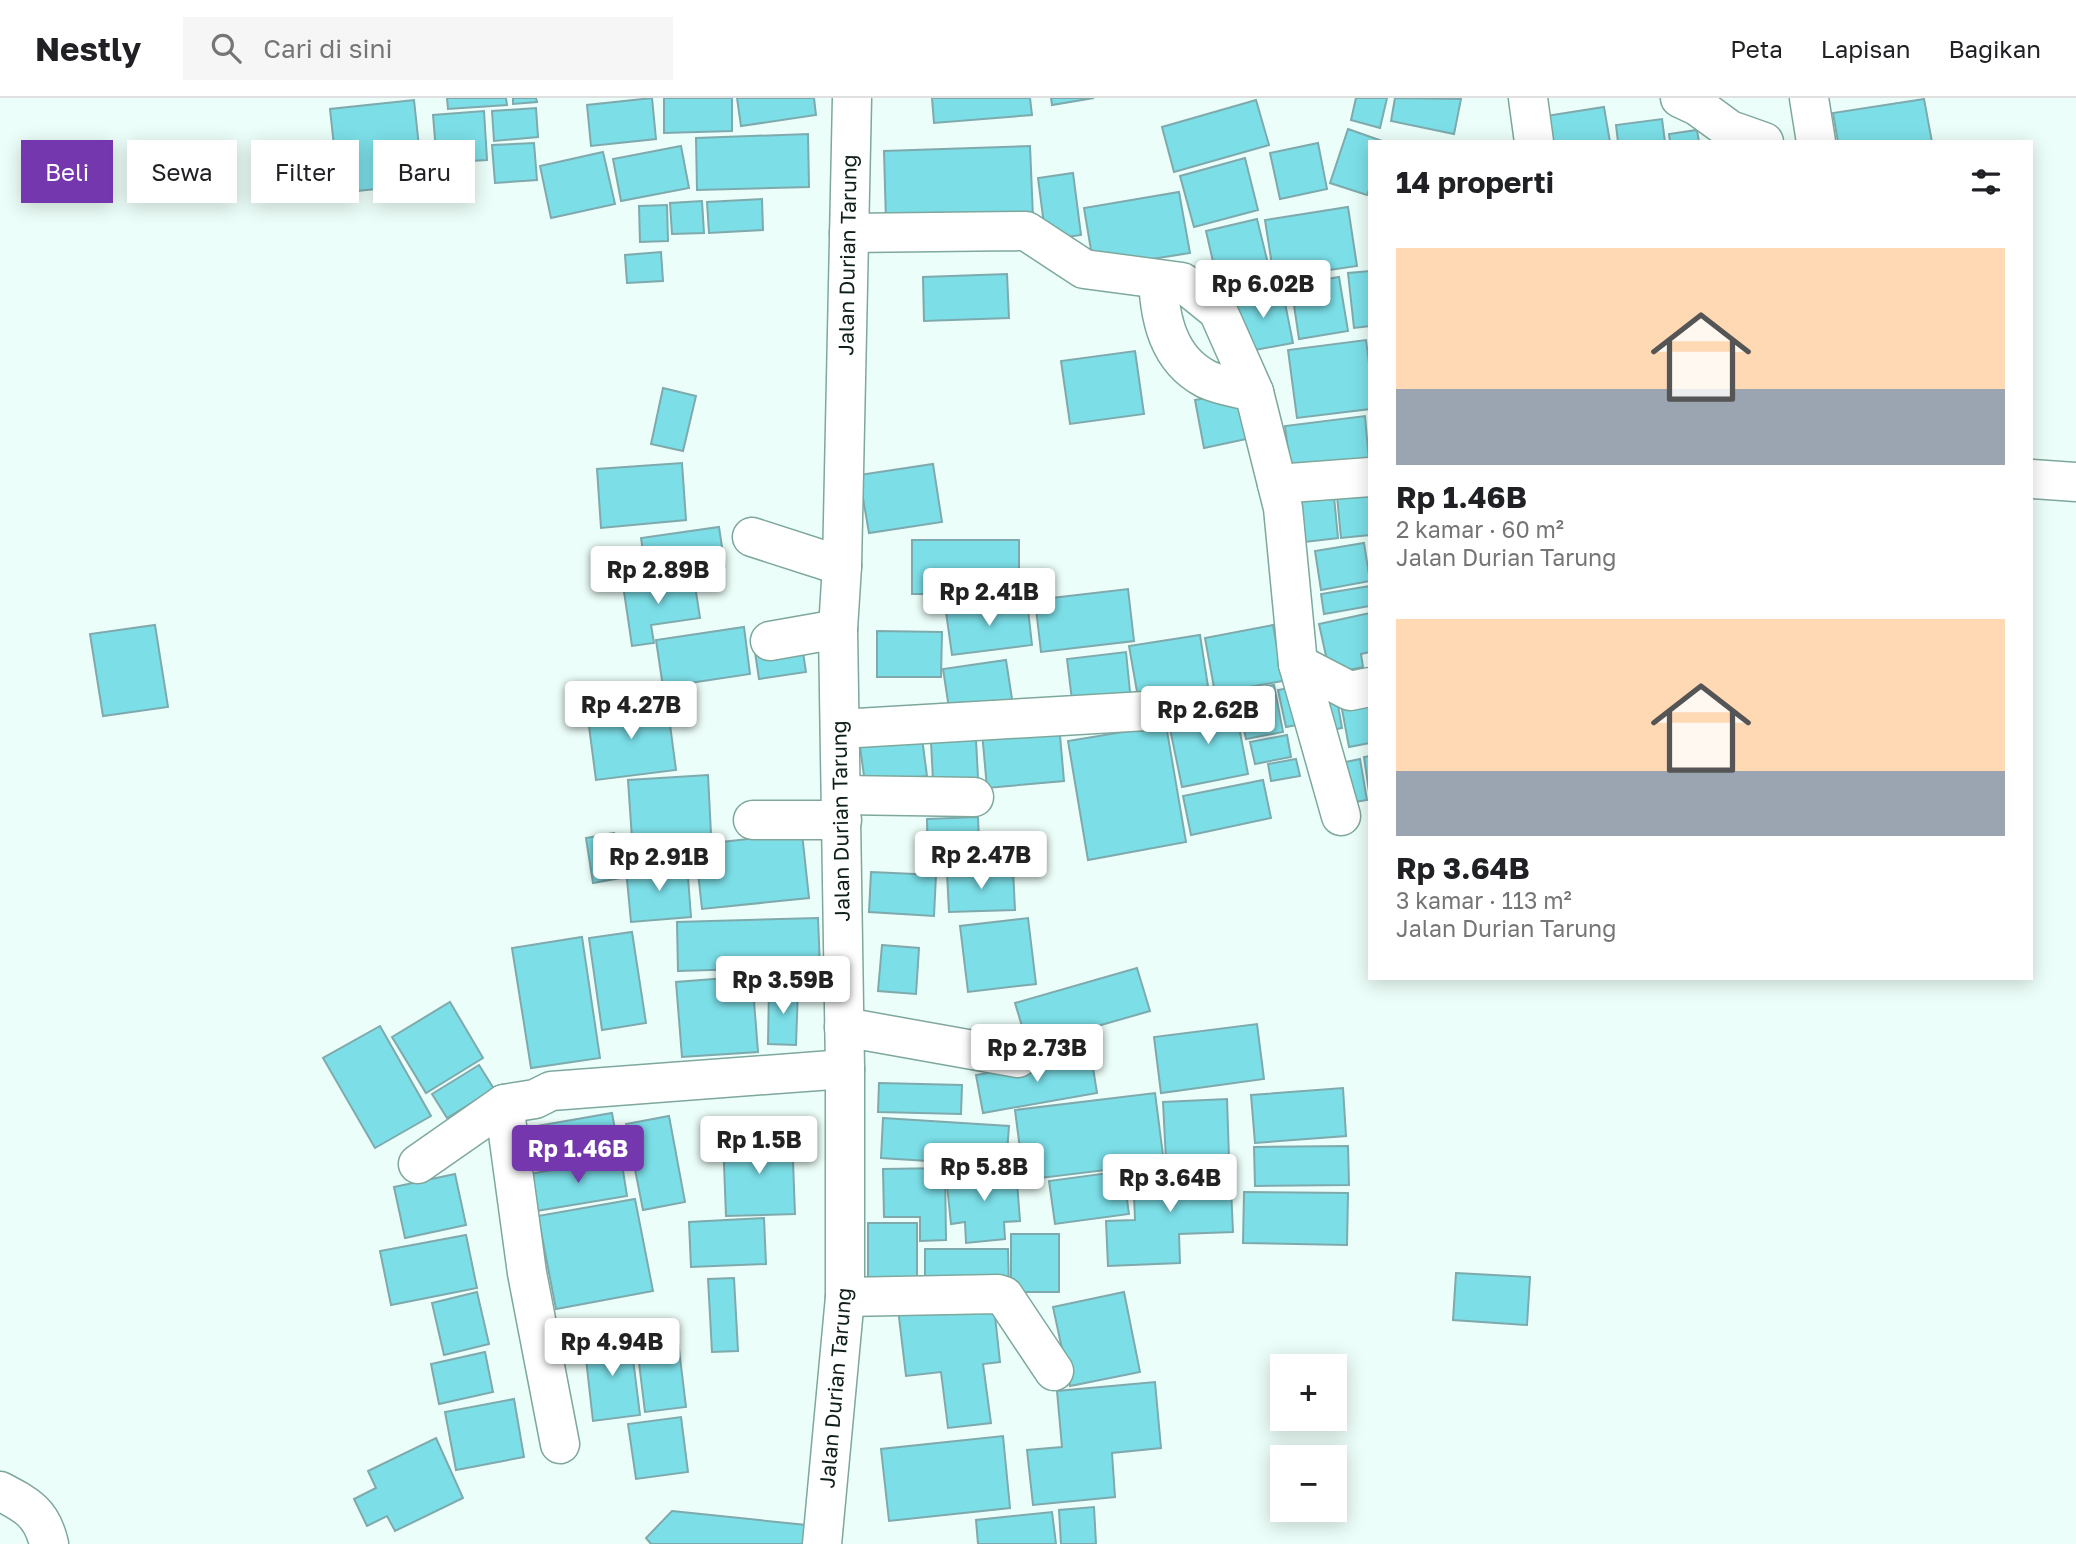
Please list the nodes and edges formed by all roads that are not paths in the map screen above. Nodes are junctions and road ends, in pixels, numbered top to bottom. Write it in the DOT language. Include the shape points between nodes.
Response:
graph roads {
  1 [pos="852,98"];
  2 [pos="1528,98"];
  3 [pos="1680,98"];
  4 [pos="1809,98"];
  5 [pos="1534,140"];
  6 [pos="1758,140"];
  7 [pos="1816,140"];
  8 [pos="849,233"];
  9 [pos="1158,280"];
  10 [pos="1254,392"];
  11 [pos="1368,477"];
  12 [pos="2033,479"];
  13 [pos="2076,482"];
  14 [pos="1277,484"];
  15 [pos="752,537"];
  16 [pos="842,566"];
  17 [pos="838,629"];
  18 [pos="770,641"];
  19 [pos="1298,664"];
  20 [pos="1368,687"];
  21 [pos="1214,707"];
  22 [pos="840,729"];
  23 [pos="974,797"];
  24 [pos="842,808"];
  25 [pos="1341,816"];
  26 [pos="753,820"];
  27 [pos="844,1027"];
  28 [pos="1018,1058"];
  29 [pos="845,1069"];
  30 [pos="504,1104"];
  31 [pos="418,1164"];
  32 [pos="845,1297"];
  33 [pos="1054,1371"];
  34 [pos="560,1444"];
  35 [pos="0,1491"];
  36 [pos="49,1544"];
  37 [pos="822,1544"];
  1 -- 8 [label="street, Jalan Durian Tarung"];
  2 -- 5 [label="street"];
  3 -- 6 [label="street" via="1730,130"];
  4 -- 7 [label="street"];
  8 -- 9 [label="street" via="1026,231 1084,269"];
  8 -- 16 [label="street, Jalan Durian Tarung"];
  9 -- 10 [label="street" via="1182,282 1218,311"];
  9 -- 10 [label="street" via="1159,312 1168,339 1185,362 1207,379"];
  10 -- 14 [label="street"];
  11 -- 14 [label="street"];
  12 -- 13 [label="street"];
  14 -- 19 [label="street"];
  15 -- 16 [label="street"];
  16 -- 17 [label="street, Jalan Durian Tarung"];
  17 -- 18 [label="street"];
  17 -- 22 [label="street, Jalan Durian Tarung"];
  19 -- 20 [label="street" via="1350,691"];
  19 -- 25 [label="street"];
  21 -- 22 [label="street"];
  22 -- 24 [label="street, Jalan Durian Tarung"];
  23 -- 24 [label="street"];
  24 -- 26 [label="street"];
  24 -- 27 [label="street, Jalan Durian Tarung"];
  27 -- 28 [label="street"];
  27 -- 29 [label="street, Jalan Durian Tarung"];
  29 -- 30 [label="street" via="551,1091"];
  29 -- 32 [label="street, Jalan Durian Tarung"];
  30 -- 31 [label="street"];
  30 -- 34 [label="street" via="527,1273"];
  32 -- 33 [label="street" via="1004,1296"];
  32 -- 37 [label="street, Jalan Durian Tarung"];
  35 -- 36 [label="street" via="27,1505 45,1527"];
}
